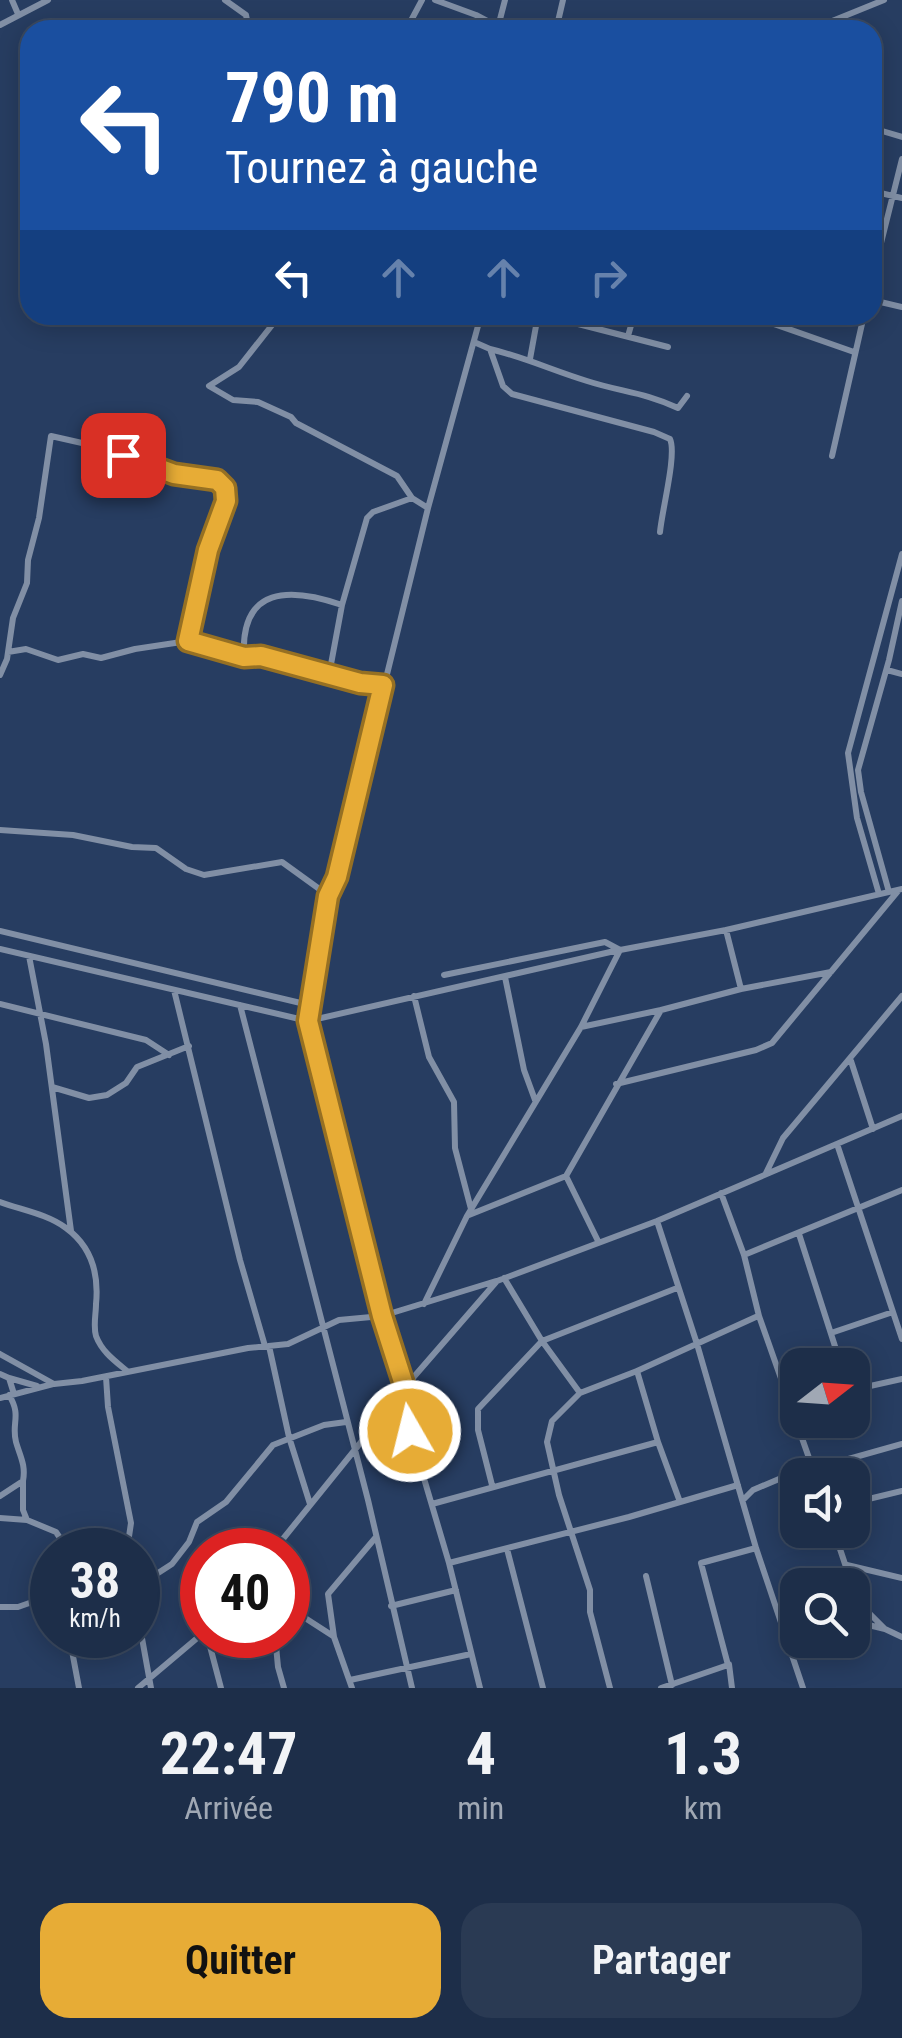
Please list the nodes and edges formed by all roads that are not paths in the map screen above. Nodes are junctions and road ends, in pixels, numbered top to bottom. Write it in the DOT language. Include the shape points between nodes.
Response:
graph roads {
  1 [pos="12,0"];
  2 [pos="48,0"];
  3 [pos="225,0"];
  4 [pos="435,0"];
  5 [pos="884,0"];
  6 [pos="18,14"];
  7 [pos="247,20"];
  8 [pos="485,20"];
  9 [pos="835,20"];
  10 [pos="0,26"];
  11 [pos="902,159"];
  12 [pos="882,193"];
  13 [pos="893,196"];
  14 [pos="902,198"];
  15 [pos="882,237"];
  16 [pos="272,325"];
  17 [pos="478,325"];
  18 [pos="538,325"];
  19 [pos="582,325"];
  20 [pos="631,325"];
  21 [pos="777,325"];
  22 [pos="861,325"];
  23 [pos="628,336"];
  24 [pos="474,342"];
  25 [pos="668,346"];
  26 [pos="490,349"];
  27 [pos="854,352"];
  28 [pos="530,359"];
  29 [pos="687,396"];
  30 [pos="832,456"];
  31 [pos="412,498"];
  32 [pos="428,508"];
  33 [pos="660,532"];
  34 [pos="902,554"];
  35 [pos="902,601"];
  36 [pos="342,604"];
  37 [pos="188,641"];
  38 [pos="8,652"];
  39 [pos="244,657"];
  40 [pos="887,670"];
  41 [pos="902,674"];
  42 [pos="0,675"];
  43 [pos="330,675"];
  44 [pos="383,685"];
  45 [pos="0,830"];
  46 [pos="901,889"];
  47 [pos="889,892"];
  48 [pos="879,894"];
  49 [pos="328,896"];
  50 [pos="726,930"];
  51 [pos="0,932"];
  52 [pos="21,936"];
  53 [pos="0,950"];
  54 [pos="620,950"];
  55 [pos="17,954"];
  56 [pos="29,956"];
  57 [pos="832,971"];
  58 [pos="444,975"];
  59 [pos="505,977"];
  60 [pos="741,989"];
  61 [pos="174,990"];
  62 [pos="414,996"];
  63 [pos="901,998"];
  64 [pos="0,1004"];
  65 [pos="240,1005"];
  66 [pos="309,1006"];
  67 [pos="902,1009"];
  68 [pos="661,1010"];
  69 [pos="38,1014"];
  70 [pos="308,1021"];
  71 [pos="582,1027"];
  72 [pos="189,1046"];
  73 [pos="170,1056"];
  74 [pos="850,1060"];
  75 [pos="616,1084"];
  76 [pos="52,1086"];
  77 [pos="536,1101"];
  78 [pos="902,1116"];
  79 [pos="873,1129"];
  80 [pos="837,1144"];
  81 [pos="766,1174"];
  82 [pos="566,1176"];
  83 [pos="902,1190"];
  84 [pos="721,1193"];
  85 [pos="0,1202"];
  86 [pos="860,1207"];
  87 [pos="469,1212"];
  88 [pos="657,1220"];
  89 [pos="71,1231"];
  90 [pos="799,1234"];
  91 [pos="598,1241"];
  92 [pos="744,1255"];
  93 [pos="500,1280"];
  94 [pos="676,1288"];
  95 [pos="424,1304"];
  96 [pos="893,1312"];
  97 [pos="382,1316"];
  98 [pos="759,1316"];
  99 [pos="322,1327"];
  100 [pos="831,1333"];
  101 [pos="902,1338"];
  102 [pos="542,1342"];
  103 [pos="697,1344"];
  104 [pos="267,1346"];
  105 [pos="836,1348"];
  106 [pos="0,1354"];
  107 [pos="780,1369"];
  108 [pos="637,1371"];
  109 [pos="128,1372"];
  110 [pos="0,1374"];
  111 [pos="106,1377"];
  112 [pos="10,1378"];
  113 [pos="902,1379"];
  114 [pos="54,1384"];
  115 [pos="36,1386"];
  116 [pos="870,1386"];
  117 [pos="402,1391"];
  118 [pos="580,1392"];
  119 [pos="8,1395"];
  120 [pos="346,1422"];
  121 [pos="288,1437"];
  122 [pos="658,1442"];
  123 [pos="902,1444"];
  124 [pos="353,1451"];
  125 [pos="854,1458"];
  126 [pos="554,1470"];
  127 [pos="23,1481"];
  128 [pos="780,1481"];
  129 [pos="738,1485"];
  130 [pos="492,1486"];
  131 [pos="902,1491"];
  132 [pos="0,1496"];
  133 [pos="870,1498"];
  134 [pos="744,1500"];
  135 [pos="680,1502"];
  136 [pos="432,1504"];
  137 [pos="310,1506"];
  138 [pos="0,1518"];
  139 [pos="27,1520"];
  140 [pos="46,1528"];
  141 [pos="130,1528"];
  142 [pos="292,1528"];
  143 [pos="572,1532"];
  144 [pos="376,1537"];
  145 [pos="756,1548"];
  146 [pos="841,1548"];
  147 [pos="507,1549"];
  148 [pos="449,1563"];
  149 [pos="847,1565"];
  150 [pos="848,1568"];
  151 [pos="160,1572"];
  152 [pos="646,1576"];
  153 [pos="902,1578"];
  154 [pos="456,1590"];
  155 [pos="30,1602"];
  156 [pos="392,1606"];
  157 [pos="0,1607"];
  158 [pos="870,1616"];
  159 [pos="310,1621"];
  160 [pos="870,1625"];
  161 [pos="885,1629"];
  162 [pos="334,1636"];
  163 [pos="902,1637"];
  164 [pos="402,1653"];
  165 [pos="471,1654"];
  166 [pos="180,1657"];
  167 [pos="73,1658"];
  168 [pos="145,1658"];
  169 [pos="212,1658"];
  170 [pos="278,1658"];
  171 [pos="728,1663"];
  172 [pos="422,1665"];
  173 [pos="407,1670"];
  174 [pos="351,1684"];
  175 [pos="150,1685"];
  176 [pos="672,1685"];
  177 [pos="79,1688"];
  178 [pos="138,1688"];
  179 [pos="221,1688"];
  180 [pos="284,1688"];
  181 [pos="412,1688"];
  182 [pos="480,1688"];
  183 [pos="543,1688"];
  184 [pos="610,1688"];
  185 [pos="661,1688"];
  186 [pos="732,1688"];
  187 [pos="803,1688"];
  1 -- 6 [label="street"];
  2 -- 6 [label="street"];
  3 -- 7 [label="street"];
  4 -- 8 [label="street"];
  5 -- 9 [label="street"];
  6 -- 10 [label="street"];
  11 -- 13 [label="street"];
  12 -- 13 [label="street"];
  13 -- 14 [label="street"];
  13 -- 15 [label="street"];
  16 -- 31 [label="street" via="239,367 209,386 288,415 397,476"];
  17 -- 24 [label="street"];
  18 -- 28 [label="street"];
  19 -- 23 [label="street"];
  20 -- 23 [label="street"];
  21 -- 27 [label="street"];
  22 -- 27 [label="street"];
  23 -- 25 [label="street"];
  24 -- 26 [label="street"];
  24 -- 32 [label="street"];
  26 -- 28 [label="street"];
  26 -- 33 [label="street" via="502,386 512,394 670,439 674,449"];
  27 -- 30 [label="street"];
  28 -- 29 [label="street" via="678,408"];
  31 -- 32 [label="street"];
  31 -- 36 [label="street" via="367,518"];
  32 -- 44 [label="street"];
  34 -- 48 [label="street" via="848,753 856,818"];
  35 -- 40 [label="street"];
  36 -- 39 [label="street" via="298,592 272,598 247,620"];
  36 -- 43 [label="street"];
  37 -- 38 [label="street" via="94,658"];
  37 -- 38 [label="street" via="226,501 221,482 51,436 27,583"];
  37 -- 39 [label="street"];
  38 -- 42 [label="street"];
  39 -- 43 [label="street"];
  40 -- 41 [label="street"];
  40 -- 47 [label="street" via="858,770"];
  43 -- 44 [label="street"];
  44 -- 49 [label="street"];
  45 -- 49 [label="street" via="156,848 204,875 282,862"];
  46 -- 47 [label="street"];
  46 -- 57 [label="street"];
  47 -- 48 [label="street"];
  48 -- 50 [label="street"];
  49 -- 66 [label="street"];
  50 -- 54 [label="street"];
  50 -- 60 [label="street"];
  51 -- 52 [label="street"];
  52 -- 55 [label="street"];
  52 -- 66 [label="street"];
  53 -- 55 [label="street"];
  54 -- 58 [label="street" via="605,942"];
  54 -- 59 [label="street"];
  54 -- 71 [label="street"];
  55 -- 56 [label="street"];
  56 -- 61 [label="street"];
  56 -- 69 [label="street"];
  57 -- 60 [label="street"];
  57 -- 75 [label="street" via="772,1043"];
  59 -- 62 [label="street"];
  59 -- 77 [label="street"];
  60 -- 68 [label="street"];
  61 -- 65 [label="street"];
  61 -- 72 [label="street"];
  62 -- 70 [label="street"];
  62 -- 87 [label="street" via="430,1058 454,1104 455,1148"];
  63 -- 67 [label="street"];
  63 -- 74 [label="street"];
  64 -- 69 [label="street"];
  65 -- 70 [label="street"];
  65 -- 99 [label="street"];
  66 -- 70 [label="street"];
  68 -- 71 [label="street"];
  68 -- 75 [label="street"];
  69 -- 73 [label="street" via="146,1040"];
  69 -- 76 [label="street"];
  70 -- 97 [label="street"];
  71 -- 77 [label="street"];
  72 -- 73 [label="street"];
  72 -- 104 [label="street"];
  73 -- 76 [label="street" via="137,1067 106,1094 89,1098"];
  74 -- 79 [label="street"];
  74 -- 81 [label="street" via="783,1138"];
  75 -- 82 [label="street"];
  76 -- 89 [label="street"];
  77 -- 87 [label="street"];
  78 -- 79 [label="street"];
  79 -- 80 [label="street"];
  80 -- 81 [label="street"];
  80 -- 86 [label="street"];
  81 -- 84 [label="street"];
  82 -- 87 [label="street"];
  82 -- 91 [label="street"];
  83 -- 86 [label="street"];
  84 -- 88 [label="street"];
  84 -- 92 [label="street"];
  85 -- 89 [label="street"];
  86 -- 90 [label="street"];
  86 -- 96 [label="street"];
  87 -- 95 [label="street"];
  88 -- 91 [label="street"];
  88 -- 94 [label="street"];
  89 -- 109 [label="street" via="94,1262 96,1336"];
  90 -- 92 [label="street"];
  90 -- 100 [label="street"];
  91 -- 93 [label="street"];
  92 -- 98 [label="street"];
  93 -- 95 [label="street"];
  93 -- 102 [label="street"];
  93 -- 117 [label="street"];
  94 -- 102 [label="street"];
  94 -- 103 [label="street"];
  95 -- 97 [label="street"];
  96 -- 100 [label="street"];
  96 -- 101 [label="street"];
  97 -- 99 [label="street"];
  97 -- 117 [label="street"];
  98 -- 103 [label="street"];
  98 -- 107 [label="street"];
  99 -- 104 [label="street"];
  99 -- 120 [label="street"];
  100 -- 105 [label="street"];
  102 -- 118 [label="street"];
  102 -- 130 [label="street" via="478,1410"];
  103 -- 108 [label="street"];
  103 -- 129 [label="street"];
  104 -- 109 [label="street"];
  104 -- 121 [label="street"];
  106 -- 114 [label="street"];
  108 -- 118 [label="street"];
  108 -- 122 [label="street"];
  109 -- 111 [label="street"];
  110 -- 112 [label="street"];
  111 -- 114 [label="street"];
  111 -- 141 [label="street"];
  112 -- 115 [label="street"];
  112 -- 119 [label="street"];
  113 -- 116 [label="street"];
  114 -- 115 [label="street"];
  115 -- 119 [label="street"];
  117 -- 124 [label="street"];
  117 -- 136 [label="street"];
  118 -- 126 [label="street" via="548,1430"];
  119 -- 127 [label="street" via="18,1412 14,1436"];
  120 -- 121 [label="street"];
  120 -- 124 [label="street"];
  121 -- 137 [label="street"];
  121 -- 151 [label="street" via="226,1502 197,1522 190,1542"];
  122 -- 126 [label="street"];
  122 -- 135 [label="street"];
  123 -- 125 [label="street"];
  124 -- 137 [label="street"];
  124 -- 144 [label="street"];
  126 -- 130 [label="street"];
  126 -- 143 [label="street"];
  127 -- 132 [label="street"];
  127 -- 139 [label="street"];
  128 -- 134 [label="street"];
  129 -- 134 [label="street"];
  129 -- 135 [label="street"];
  130 -- 136 [label="street"];
  131 -- 133 [label="street"];
  134 -- 145 [label="street"];
  135 -- 143 [label="street"];
  136 -- 148 [label="street"];
  137 -- 142 [label="street"];
  138 -- 139 [label="street"];
  139 -- 140 [label="street"];
  143 -- 147 [label="street"];
  143 -- 184 [label="street"];
  144 -- 156 [label="street"];
  144 -- 162 [label="street" via="328,1594"];
  145 -- 171 [label="street" via="701,1563"];
  145 -- 187 [label="street" via="791,1636"];
  146 -- 149 [label="street"];
  147 -- 148 [label="street"];
  147 -- 183 [label="street"];
  148 -- 154 [label="street"];
  149 -- 150 [label="street"];
  149 -- 153 [label="street"];
  152 -- 176 [label="street"];
  154 -- 156 [label="street"];
  154 -- 165 [label="street"];
  155 -- 157 [label="street"];
  156 -- 164 [label="street"];
  158 -- 161 [label="street"];
  159 -- 162 [label="street"];
  160 -- 161 [label="street"];
  161 -- 163 [label="street"];
  162 -- 174 [label="street"];
  164 -- 172 [label="street"];
  164 -- 173 [label="street"];
  165 -- 172 [label="street"];
  165 -- 182 [label="street"];
  166 -- 175 [label="street"];
  167 -- 177 [label="street"];
  168 -- 175 [label="street"];
  169 -- 179 [label="street"];
  170 -- 180 [label="street"];
  171 -- 176 [label="street"];
  171 -- 186 [label="street"];
  172 -- 173 [label="street"];
  173 -- 174 [label="street" via="369,1674"];
  173 -- 181 [label="street"];
  175 -- 178 [label="street"];
  176 -- 185 [label="street"];
}
